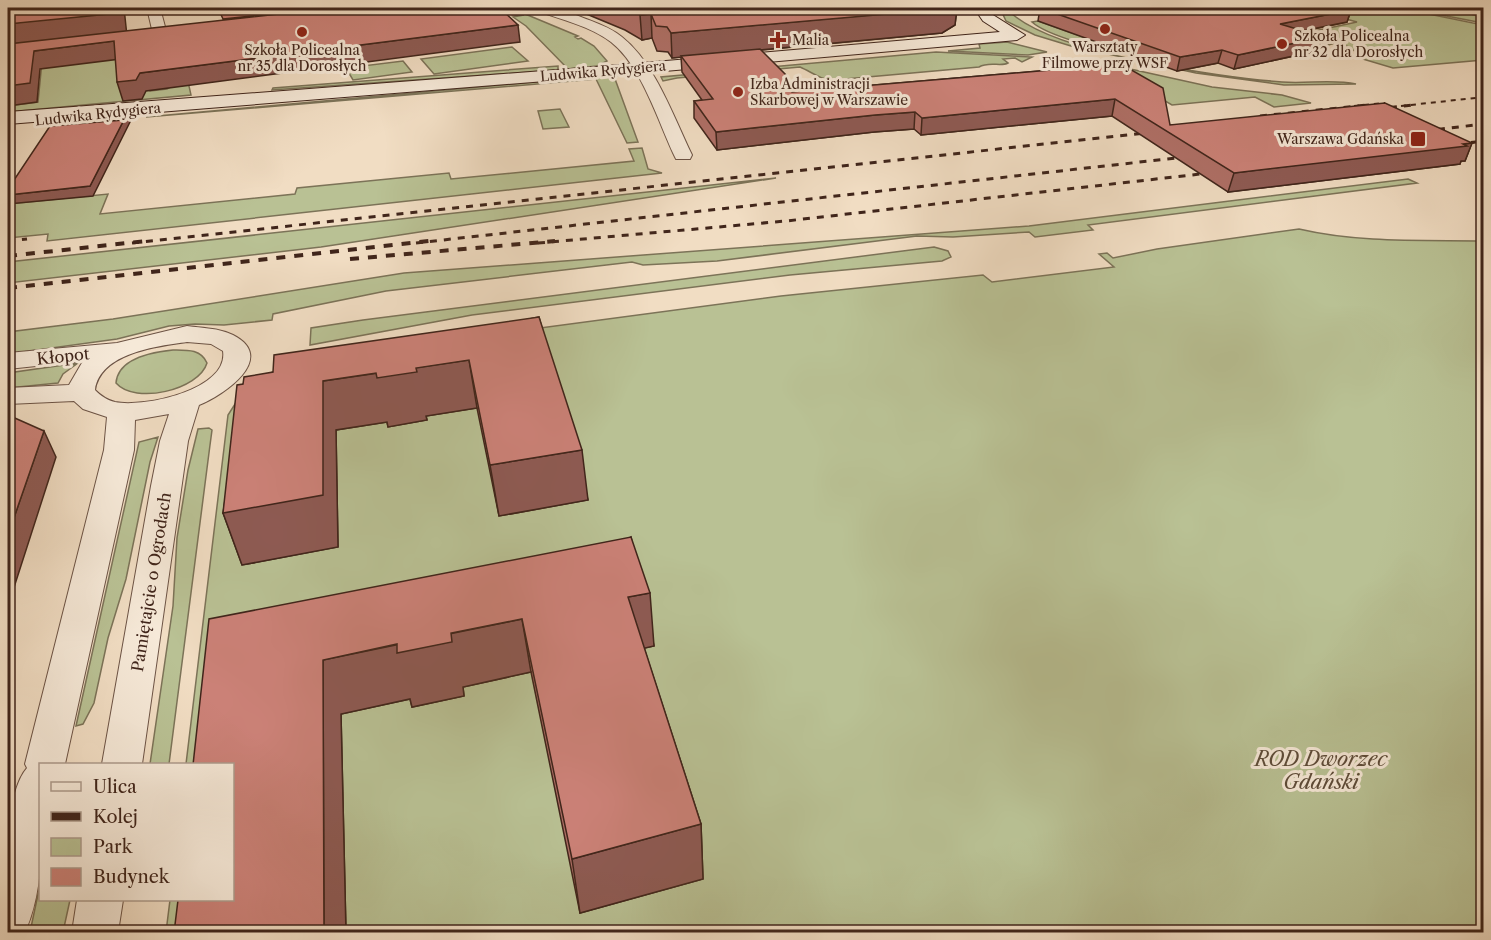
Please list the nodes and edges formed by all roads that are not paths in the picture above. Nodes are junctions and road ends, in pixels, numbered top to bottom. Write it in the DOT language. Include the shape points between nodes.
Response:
graph roads {
  1 [pos="153,8"];
  2 [pos="543,8"];
  3 [pos="981,8"];
  4 [pos="1470,8"];
  5 [pos="1484,11"];
  6 [pos="144,40"];
  7 [pos="639,68"];
  8 [pos="189,104"];
  9 [pos="8,118"];
  10 [pos="8,124"];
  11 [pos="683,155"];
  12 [pos="119,350"];
  13 [pos="8,362"];
  14 [pos="81,392"];
  15 [pos="8,396"];
  16 [pos="187,401"];
  17 [pos="121,411"];
  18 [pos="45,763"];
  19 [pos="122,763"];
  20 [pos="39,785"];
  21 [pos="100,901"];
  22 [pos="8,918"];
  23 [pos="95,933"];
  1 -- 6 [label="street" via="166,37"];
  2 -- 7 [label="street" via="616,40"];
  3 -- 7 [label="street, Ludwika Rydygiera" via="988,18 1017,35"];
  4 -- 5 [label="street"];
  7 -- 8 [label="street, Ludwika Rydygiera"];
  7 -- 11 [label="street"];
  8 -- 9 [label="street, Ludwika Rydygiera"];
  8 -- 10 [label="street, Ludwika Rydygiera"];
  12 -- 13 [label="street, Kłopot"];
  12 -- 14 [label="street" via="85,376"];
  12 -- 16 [label="street" via="154,338 187,334 211,336 236,349 239,358 234,370 215,387"];
  14 -- 15 [label="street"];
  14 -- 17 [label="street" via="87,400 105,409"];
  16 -- 17 [label="street" via="150,410"];
  16 -- 19 [label="street, Pamiętajcie o Ogrodach" via="174,441"];
  17 -- 18 [label="street" via="119,450"];
  20 -- 22 [label="street"];
  21 -- 23 [label="street"];
}
